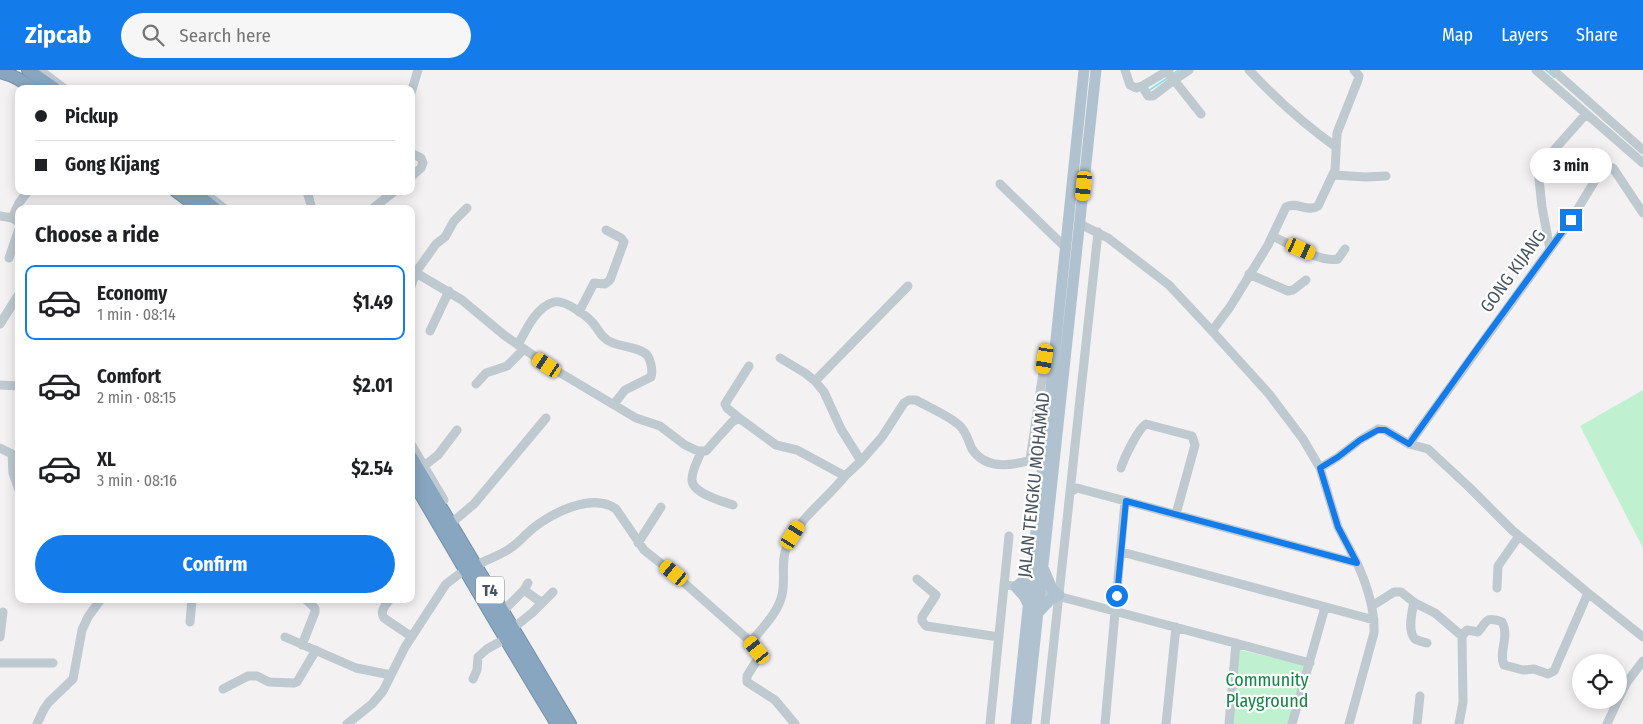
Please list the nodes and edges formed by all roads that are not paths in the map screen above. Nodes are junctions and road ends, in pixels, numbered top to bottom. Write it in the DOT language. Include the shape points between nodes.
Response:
graph roads {
  1 [pos="28,70"];
  2 [pos="40,70"];
  3 [pos="418,70"];
  4 [pos="1084,70"];
  5 [pos="1096,70"];
  6 [pos="1125,70"];
  7 [pos="1189,70"];
  8 [pos="1249,70"];
  9 [pos="1354,70"];
  10 [pos="1536,70"];
  11 [pos="1553,70"];
  12 [pos="0,72"];
  13 [pos="1170,74"];
  14 [pos="28,85"];
  15 [pos="49,85"];
  16 [pos="60,85"];
  17 [pos="413,85"];
  18 [pos="1144,90"];
  19 [pos="1581,102"];
  20 [pos="1201,114"];
  21 [pos="1586,114"];
  22 [pos="1625,141"];
  23 [pos="1336,147"];
  24 [pos="1643,150"];
  25 [pos="415,156"];
  26 [pos="1643,163"];
  27 [pos="415,173"];
  28 [pos="1333,174"];
  29 [pos="1386,176"];
  30 [pos="1000,184"];
  31 [pos="208,195"];
  32 [pos="390,195"];
  33 [pos="188,200"];
  34 [pos="203,205"];
  35 [pos="220,205"];
  36 [pos="377,205"];
  37 [pos="467,208"];
  38 [pos="1643,213"];
  39 [pos="0,216"];
  40 [pos="15,220"];
  41 [pos="1080,224"];
  42 [pos="606,230"];
  43 [pos="1098,232"];
  44 [pos="1272,236"];
  45 [pos="15,241"];
  46 [pos="1065,248"];
  47 [pos="1345,249"];
  48 [pos="1550,249"];
  49 [pos="9,258"];
  50 [pos="415,270"];
  51 [pos="415,272"];
  52 [pos="1249,274"];
  53 [pos="1306,280"];
  54 [pos="908,286"];
  55 [pos="449,291"];
  56 [pos="15,300"];
  57 [pos="579,312"];
  58 [pos="0,324"];
  59 [pos="430,331"];
  60 [pos="1212,331"];
  61 [pos="521,347"];
  62 [pos="1054,356"];
  63 [pos="780,358"];
  64 [pos="749,366"];
  65 [pos="815,381"];
  66 [pos="476,384"];
  67 [pos="0,385"];
  68 [pos="15,386"];
  69 [pos="614,404"];
  70 [pos="546,418"];
  71 [pos="739,418"];
  72 [pos="458,430"];
  73 [pos="1409,444"];
  74 [pos="0,448"];
  75 [pos="415,451"];
  76 [pos="701,452"];
  77 [pos="1043,457"];
  78 [pos="861,460"];
  79 [pos="1030,460"];
  80 [pos="415,463"];
  81 [pos="424,466"];
  82 [pos="15,468"];
  83 [pos="1121,468"];
  84 [pos="1320,468"];
  85 [pos="846,476"];
  86 [pos="415,485"];
  87 [pos="1070,492"];
  88 [pos="1126,501"];
  89 [pos="733,505"];
  90 [pos="661,507"];
  91 [pos="1176,514"];
  92 [pos="455,520"];
  93 [pos="1009,536"];
  94 [pos="1519,536"];
  95 [pos="638,543"];
  96 [pos="1122,552"];
  97 [pos="481,563"];
  98 [pos="1357,563"];
  99 [pos="1043,566"];
  100 [pos="466,569"];
  101 [pos="1031,574"];
  102 [pos="918,579"];
  103 [pos="1010,586"];
  104 [pos="1497,588"];
  105 [pos="1035,589"];
  106 [pos="553,592"];
  107 [pos="1588,593"];
  108 [pos="1059,595"];
  109 [pos="1414,602"];
  110 [pos="98,603"];
  111 [pos="192,603"];
  112 [pos="309,603"];
  113 [pos="387,603"];
  114 [pos="542,603"];
  115 [pos="1028,604"];
  116 [pos="1372,606"];
  117 [pos="507,607"];
  118 [pos="1325,607"];
  119 [pos="1116,610"];
  120 [pos="3,612"];
  121 [pos="1038,613"];
  122 [pos="1374,620"];
  123 [pos="190,622"];
  124 [pos="517,625"];
  125 [pos="1176,627"];
  126 [pos="412,636"];
  127 [pos="1462,636"];
  128 [pos="0,637"];
  129 [pos="285,637"];
  130 [pos="999,637"];
  131 [pos="1643,637"];
  132 [pos="505,639"];
  133 [pos="751,642"];
  134 [pos="1236,643"];
  135 [pos="1427,643"];
  136 [pos="302,645"];
  137 [pos="316,650"];
  138 [pos="1643,661"];
  139 [pos="0,663"];
  140 [pos="54,663"];
  141 [pos="1310,663"];
  142 [pos="390,675"];
  143 [pos="473,679"];
  144 [pos="1627,682"];
  145 [pos="223,689"];
  146 [pos="1420,696"];
  147 [pos="1613,709"];
  148 [pos="1048,723"];
  149 [pos="37,724"];
  150 [pos="346,724"];
  151 [pos="557,724"];
  152 [pos="570,724"];
  153 [pos="575,724"];
  154 [pos="795,724"];
  155 [pos="990,724"];
  156 [pos="1016,724"];
  157 [pos="1026,724"];
  158 [pos="1105,724"];
  159 [pos="1166,724"];
  160 [pos="1229,724"];
  161 [pos="1292,724"];
  162 [pos="1349,724"];
  163 [pos="1416,724"];
  164 [pos="1459,724"];
  165 [pos="1607,724"];
  1 -- 15 [label="highway"];
  2 -- 16 [label="street"];
  3 -- 17 [label="street"];
  4 -- 46 [label="main road, JALAN TENGKU MOHAMAD"];
  5 -- 41 [label="main road, JALAN TENGKU MOHAMAD"];
  6 -- 18 [label="street" via="1130,84"];
  7 -- 13 [label="street"];
  8 -- 23 [label="street" via="1277,100"];
  9 -- 23 [label="street" via="1359,76 1338,128"];
  10 -- 19 [label="street"];
  11 -- 19 [label="street"];
  12 -- 14 [label="highway"];
  13 -- 18 [label="street"];
  13 -- 18 [label="street" via="1153,96"];
  13 -- 20 [label="street"];
  19 -- 21 [label="street"];
  19 -- 22 [label="street"];
  21 -- 22 [label="street"];
  21 -- 48 [label="street" via="1538,170"];
  22 -- 24 [label="street"];
  22 -- 26 [label="street"];
  23 -- 28 [label="street"];
  25 -- 27 [label="street" via="423,165"];
  28 -- 29 [label="street"];
  28 -- 44 [label="street" via="1318,206 1312,209 1292,204 1286,207"];
  30 -- 46 [label="street"];
  31 -- 35 [label="street"];
  32 -- 36 [label="street"];
  33 -- 34 [label="highway"];
  37 -- 50 [label="street"];
  38 -- 48 [label="street, GONG KIJANG" via="1613,168 1606,166"];
  39 -- 40 [label="street"];
  41 -- 43 [label="street"];
  41 -- 99 [label="main road, JALAN TENGKU MOHAMAD"];
  42 -- 57 [label="street" via="624,242 610,280 605,284 594,283"];
  43 -- 60 [label="street" via="1169,285"];
  43 -- 87 [label="street"];
  44 -- 47 [label="street" via="1330,260 1338,259"];
  44 -- 52 [label="street"];
  45 -- 49 [label="street"];
  46 -- 62 [label="main road, JALAN TENGKU MOHAMAD"];
  48 -- 73 [label="street, GONG KIJANG"];
  51 -- 55 [label="street"];
  52 -- 53 [label="street" via="1288,291"];
  52 -- 60 [label="street"];
  54 -- 65 [label="street"];
  55 -- 59 [label="street"];
  55 -- 61 [label="street"];
  56 -- 58 [label="street"];
  57 -- 61 [label="street" via="561,302 553,302 538,313"];
  57 -- 69 [label="street" via="604,338 644,353 649,359 651,377 624,390"];
  60 -- 84 [label="street" via="1269,394"];
  61 -- 66 [label="street" via="507,366 486,373"];
  61 -- 69 [label="street"];
  62 -- 77 [label="main road, JALAN TENGKU MOHAMAD"];
  62 -- 79 [label="street" via="1045,359"];
  63 -- 65 [label="street"];
  64 -- 71 [label="street" via="725,404"];
  65 -- 78 [label="street"];
  67 -- 68 [label="street"];
  69 -- 76 [label="street" via="636,418 660,426 685,445"];
  70 -- 92 [label="street" via="508,466"];
  71 -- 76 [label="street" via="706,451"];
  71 -- 85 [label="street" via="776,444 797,450"];
  72 -- 81 [label="street" via="438,455"];
  73 -- 84 [label="street" via="1385,430 1378,430"];
  73 -- 94 [label="street" via="1428,449"];
  74 -- 82 [label="street" via="12,454"];
  75 -- 81 [label="street"];
  76 -- 89 [label="street" via="693,474 693,485 699,491"];
  77 -- 79 [label="street"];
  77 -- 101 [label="main road, JALAN TENGKU MOHAMAD"];
  78 -- 79 [label="street" via="909,400 916,400 958,424 972,448 984,459 1010,465"];
  78 -- 85 [label="street"];
  80 -- 152 [label="highway, T4"];
  81 -- 92 [label="street"];
  83 -- 91 [label="street" via="1140,428 1146,424 1192,436 1194,444"];
  84 -- 98 [label="street" via="1338,527"];
  85 -- 133 [label="street" via="799,526 787,545 782,559 782,594 778,608"];
  86 -- 100 [label="highway, T4"];
  87 -- 88 [label="street" via="1078,488"];
  87 -- 108 [label="street"];
  88 -- 91 [label="street"];
  88 -- 96 [label="street"];
  90 -- 95 [label="street"];
  91 -- 98 [label="street"];
  92 -- 97 [label="street"];
  93 -- 103 [label="street"];
  94 -- 104 [label="street" via="1498,566"];
  94 -- 107 [label="street"];
  95 -- 97 [label="street" via="616,509 605,503 583,503 567,508 538,525 510,549"];
  95 -- 133 [label="street"];
  96 -- 118 [label="street"];
  96 -- 119 [label="street"];
  97 -- 117 [label="street"];
  98 -- 116 [label="street"];
  99 -- 105 [label="main road, JALAN TENGKU MOHAMAD"];
  99 -- 108 [label="main road" via="1052,589"];
  100 -- 126 [label="street" via="446,584"];
  100 -- 132 [label="highway, T4"];
  101 -- 103 [label="main road"];
  101 -- 105 [label="main road, JALAN TENGKU MOHAMAD"];
  102 -- 130 [label="street" via="936,595 922,617 926,626"];
  103 -- 105 [label="street"];
  103 -- 115 [label="main road" via="1024,596"];
  103 -- 130 [label="street"];
  105 -- 108 [label="street"];
  105 -- 115 [label="main road, JALAN TENGKU MOHAMAD"];
  105 -- 121 [label="main road, JALAN TENGKU MOHAMAD"];
  106 -- 114 [label="street"];
  107 -- 127 [label="street" via="1552,673 1504,665 1505,627 1502,622 1486,620 1478,632 1468,629"];
  107 -- 131 [label="street"];
  108 -- 119 [label="street"];
  108 -- 121 [label="main road"];
  108 -- 148 [label="street"];
  109 -- 116 [label="street" via="1397,592"];
  109 -- 127 [label="street" via="1435,613"];
  109 -- 135 [label="street" via="1413,634 1416,639"];
  110 -- 149 [label="street" via="82,630 73,679 49,702"];
  111 -- 123 [label="street"];
  112 -- 136 [label="street" via="315,612"];
  113 -- 126 [label="street" via="382,611 384,618"];
  114 -- 117 [label="street" via="526,586"];
  114 -- 124 [label="street"];
  115 -- 156 [label="main road, JALAN TENGKU MOHAMAD"];
  116 -- 122 [label="street"];
  117 -- 124 [label="street"];
  118 -- 122 [label="street"];
  118 -- 141 [label="street"];
  119 -- 125 [label="street"];
  119 -- 158 [label="street"];
  120 -- 128 [label="street"];
  121 -- 157 [label="main road, JALAN TENGKU MOHAMAD"];
  122 -- 162 [label="street" via="1374,633"];
  124 -- 153 [label="street"];
  125 -- 134 [label="street"];
  125 -- 159 [label="street"];
  126 -- 142 [label="street"];
  127 -- 164 [label="street" via="1463,702"];
  129 -- 136 [label="street"];
  130 -- 155 [label="street"];
  132 -- 143 [label="street" via="478,657"];
  132 -- 151 [label="highway, T4"];
  133 -- 154 [label="street" via="759,657 747,676 747,682 775,700"];
  134 -- 141 [label="street"];
  134 -- 160 [label="street"];
  136 -- 137 [label="street"];
  137 -- 142 [label="street" via="356,668"];
  137 -- 145 [label="street" via="297,682 269,682 248,676"];
  138 -- 144 [label="street"];
  139 -- 140 [label="street"];
  141 -- 161 [label="street"];
  142 -- 150 [label="street" via="372,704"];
  146 -- 163 [label="street"];
  147 -- 165 [label="street"];
}
